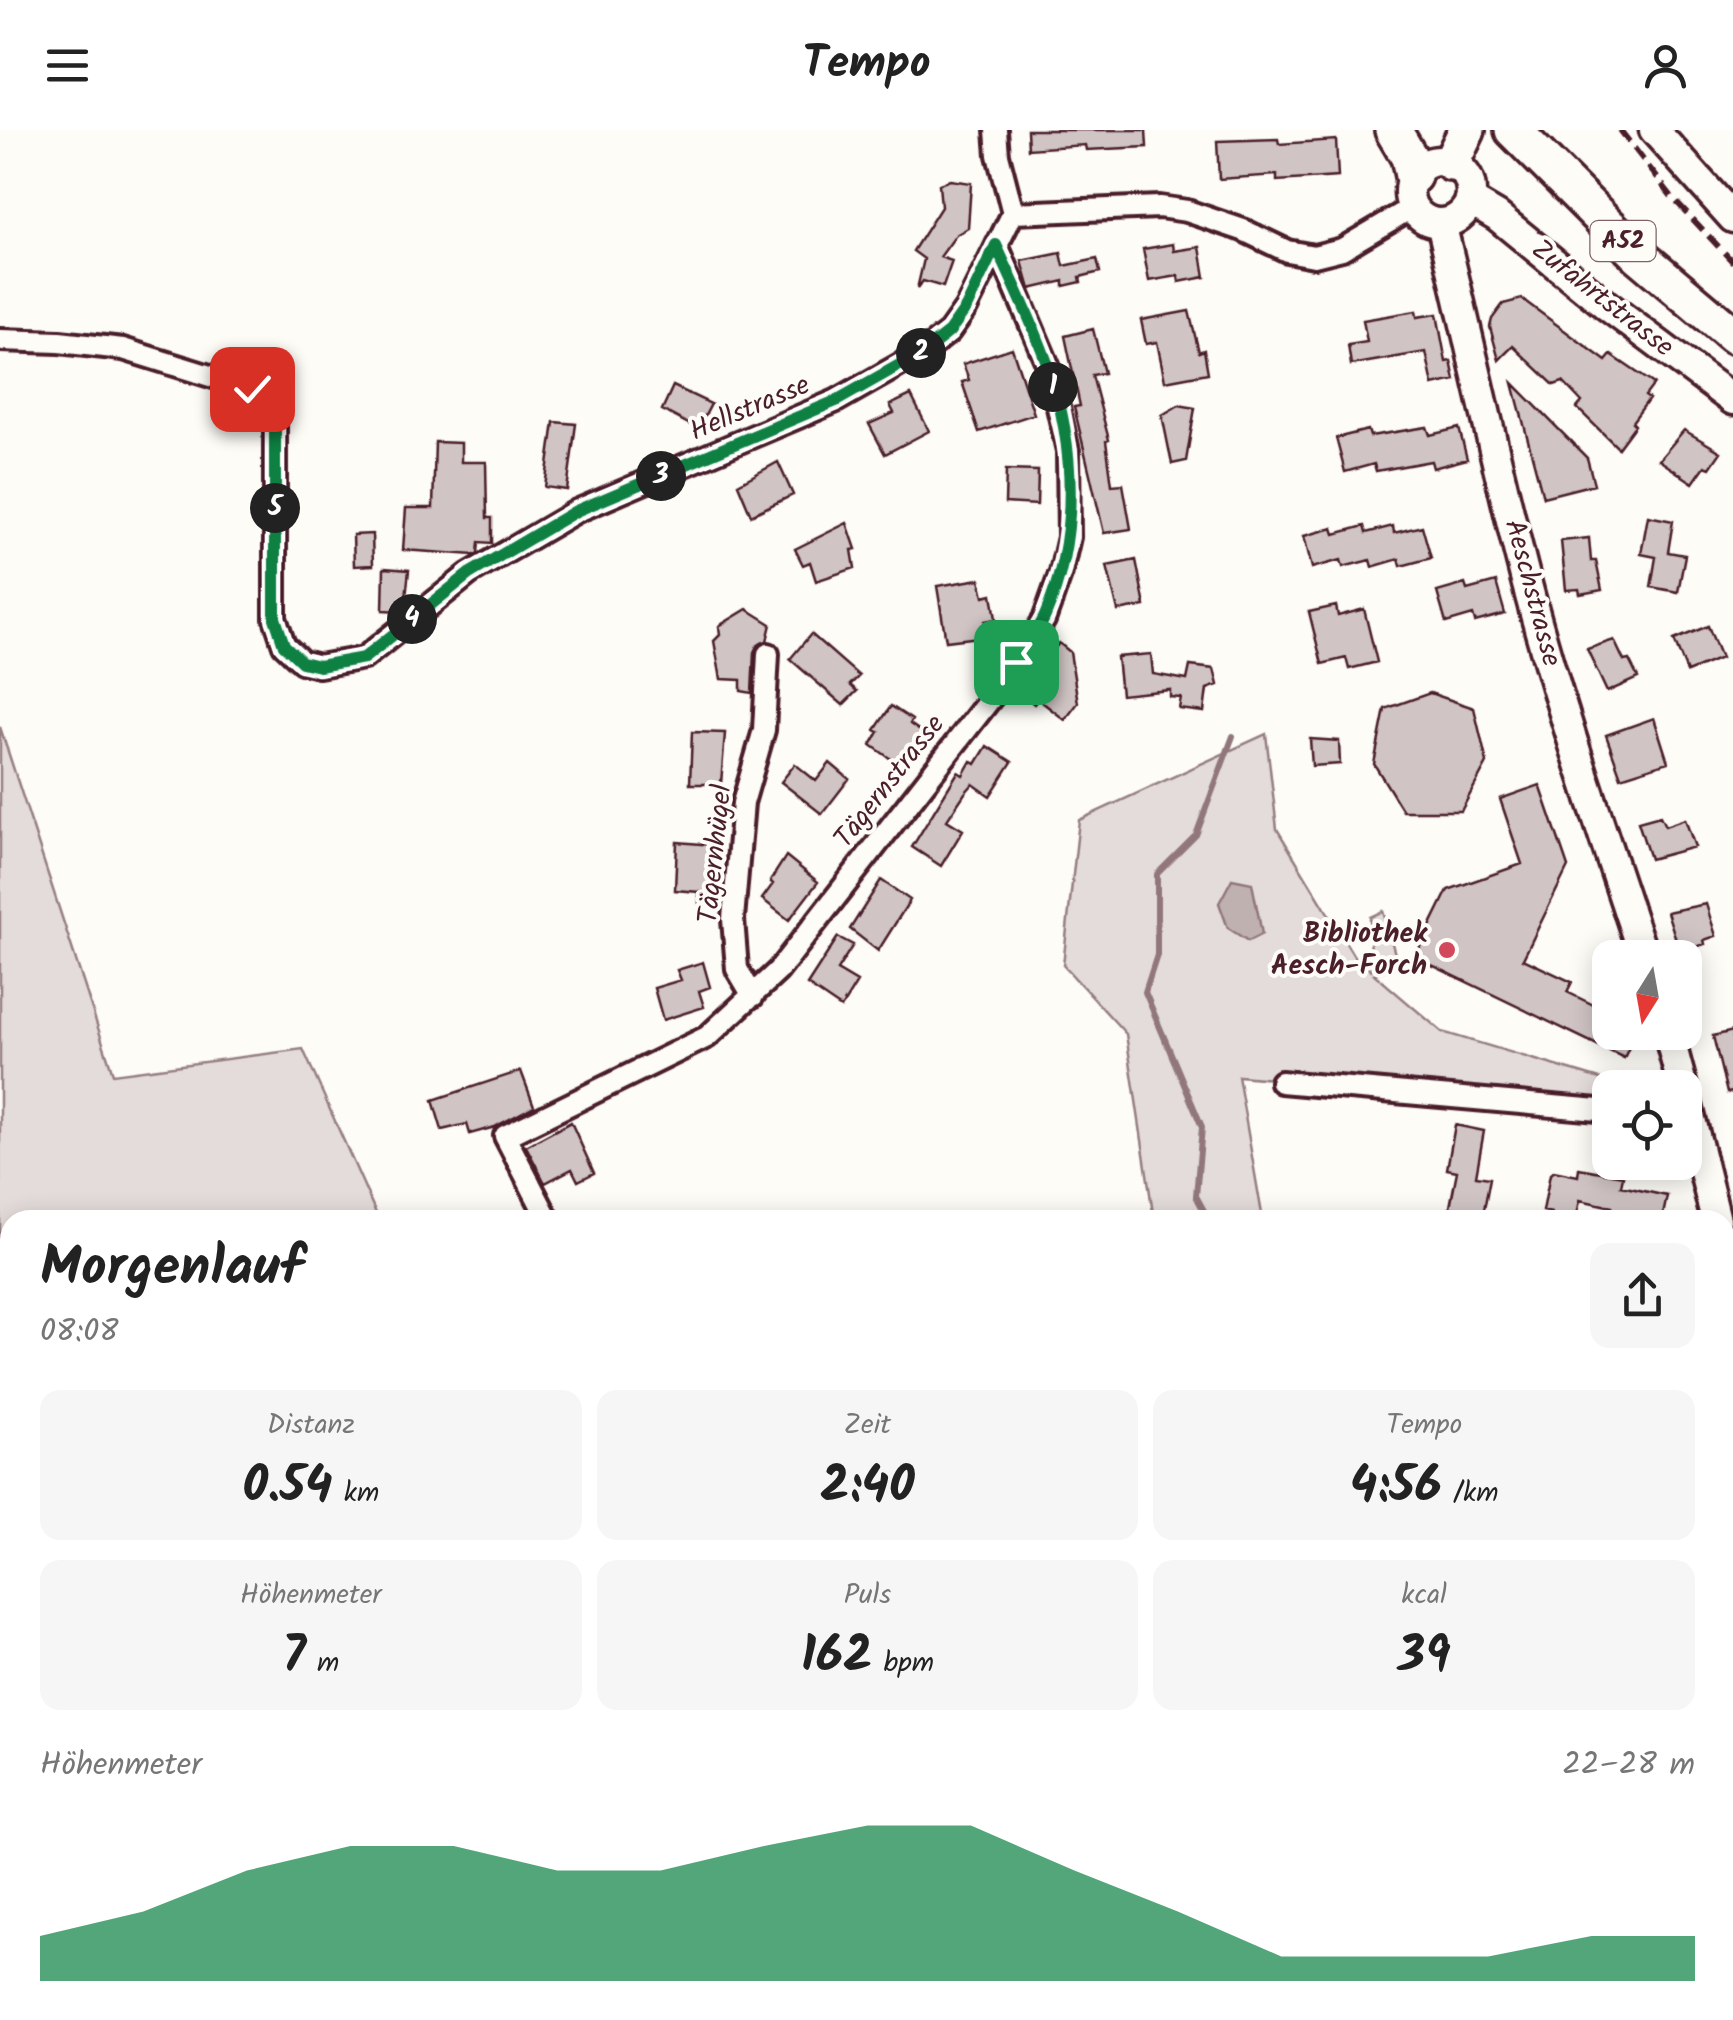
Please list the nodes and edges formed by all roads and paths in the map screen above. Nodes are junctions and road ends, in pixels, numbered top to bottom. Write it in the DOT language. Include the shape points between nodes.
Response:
graph roads {
  1 [pos="996,130"];
  2 [pos="1393,130"];
  3 [pos="1467,130"];
  4 [pos="1654,130"];
  5 [pos="1522,133"];
  6 [pos="1451,163"];
  7 [pos="1413,192"];
  8 [pos="1470,200"];
  9 [pos="1013,213"];
  10 [pos="1733,218"];
  11 [pos="1441,223"];
  12 [pos="996,245"];
  13 [pos="1733,317"];
  14 [pos="1733,335"];
  15 [pos="0,340"];
  16 [pos="1733,400"];
  17 [pos="768,654"];
  18 [pos="1638,940"];
  19 [pos="753,996"];
  20 [pos="1282,1082"];
  21 [pos="1592,1109"];
  22 [pos="1702,1167"];
  23 [pos="542,1210"];
  24 [pos="1713,1210"];
  1 -- 9 [label="street"];
  2 -- 7 [label="highway" via="1408,157"];
  3 -- 6 [label="highway"];
  4 -- 10 [label="main road"];
  5 -- 13 [label="highway, A52"];
  5 -- 14 [label="highway, A52" via="1637,254"];
  6 -- 7 [label="main road" via="1426,164"];
  6 -- 8 [label="main road" via="1468,178"];
  7 -- 9 [label="street" via="1342,250 1314,256 1187,211"];
  7 -- 11 [label="main road" via="1428,221"];
  8 -- 11 [label="main road" via="1462,214"];
  8 -- 16 [label="main road, Zufahrtstrasse"];
  9 -- 12 [label="street, Hellstrasse"];
  11 -- 18 [label="main road, Aeschstrasse" via="1528,586"];
  12 -- 15 [label="street, Hellstrasse" via="966,308 926,350 836,401 576,511 469,574 364,658 319,666 302,662 284,645 275,618 270,403 252,389 123,349"];
  12 -- 19 [label="street, Tägernstrasse" via="1049,368 1068,451 1069,537 1061,572 1044,620 998,688"];
  17 -- 19 [label="street, Tägernhügel" via="764,730 743,803 733,918 737,968"];
  19 -- 23 [label="street, Tägernstrasse" via="707,1038 505,1136"];
  20 -- 21 [label="street"];
  22 -- 24 [label="main road"];
}
